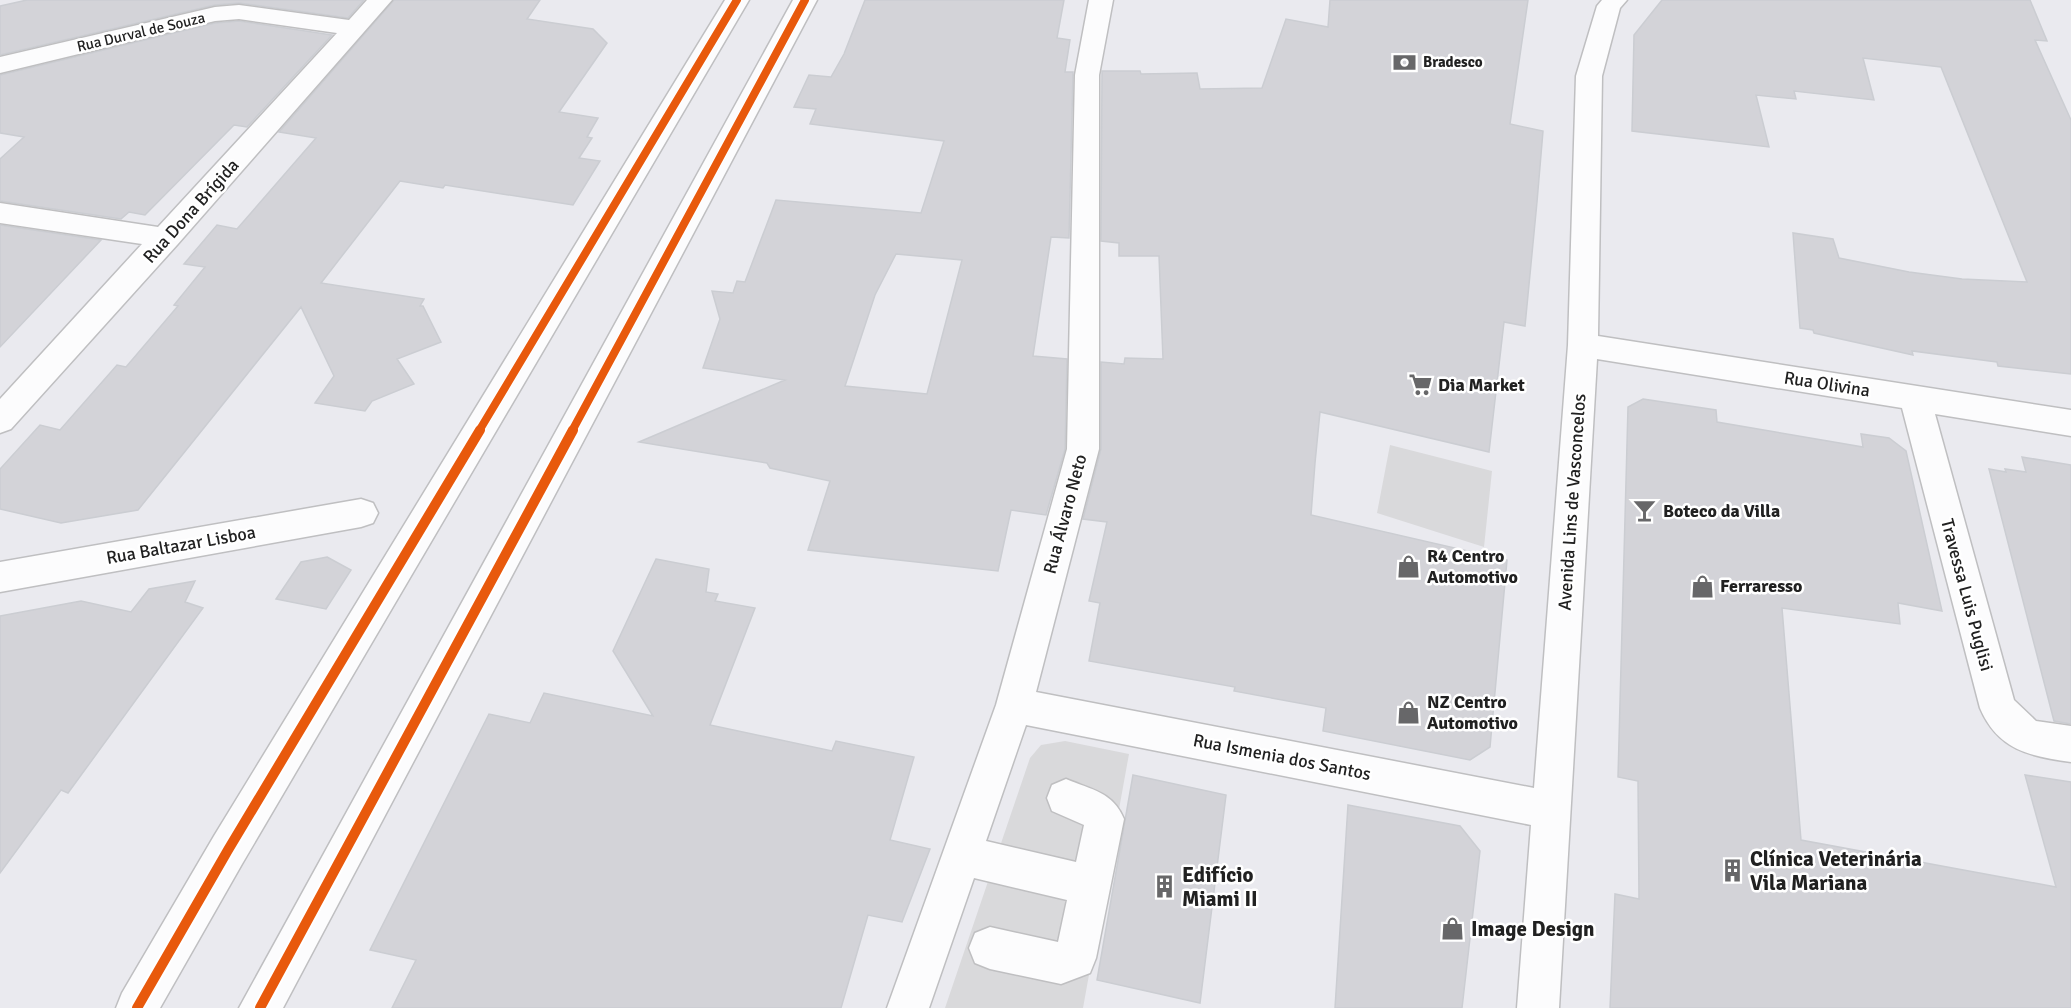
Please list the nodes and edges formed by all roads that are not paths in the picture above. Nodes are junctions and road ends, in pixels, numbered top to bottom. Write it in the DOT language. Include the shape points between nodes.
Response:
graph roads {
  1 [pos="380,0"];
  2 [pos="737,0"];
  3 [pos="805,0"];
  4 [pos="1101,0"];
  5 [pos="1609,2"];
  6 [pos="355,28"];
  7 [pos="0,65"];
  8 [pos="0,213"];
  9 [pos="167,238"];
  10 [pos="1583,345"];
  11 [pos="1915,398"];
  12 [pos="0,420"];
  13 [pos="2071,423"];
  14 [pos="361,513"];
  15 [pos="0,577"];
  16 [pos="1014,705"];
  17 [pos="2071,744"];
  18 [pos="1066,798"];
  19 [pos="1551,810"];
  20 [pos="962,855"];
  21 [pos="1091,886"];
  22 [pos="990,948"];
  23 [pos="137,1008"];
  24 [pos="260,1008"];
  25 [pos="908,1008"];
  26 [pos="1538,1008"];
  1 -- 6 [label="street, Rua Dona Brígida"];
  2 -- 23 [label="street" via="246,819"];
  3 -- 24 [label="street"];
  4 -- 16 [label="street, Rua Álvaro Neto" via="1087,75 1083,449"];
  5 -- 10 [label="street, Avenida Lins de Vasconcelos" via="1589,76"];
  6 -- 7 [label="street, Rua Durval de Souza" via="239,12 215,14"];
  6 -- 9 [label="street, Rua Dona Brígida"];
  8 -- 9 [label="street"];
  9 -- 12 [label="street, Rua Dona Brígida"];
  10 -- 11 [label="street, Rua Olivina"];
  10 -- 19 [label="street, Avenida Lins de Vasconcelos"];
  11 -- 13 [label="street, Rua Olivina"];
  11 -- 17 [label="street, Travessa Luis Puglisi" via="1998,708 2010,727 2028,737"];
  14 -- 15 [label="street, Rua Baltazar Lisboa"];
  16 -- 19 [label="street, Rua Ismenia dos Santos"];
  16 -- 20 [label="street, Rua Álvaro Neto"];
  18 -- 21 [label="street" via="1097,811 1105,819"];
  19 -- 26 [label="street, Avenida Lins de Vasconcelos"];
  20 -- 21 [label="street"];
  20 -- 25 [label="street, Rua Álvaro Neto"];
  21 -- 22 [label="street" via="1076,958 1061,963"];
}
